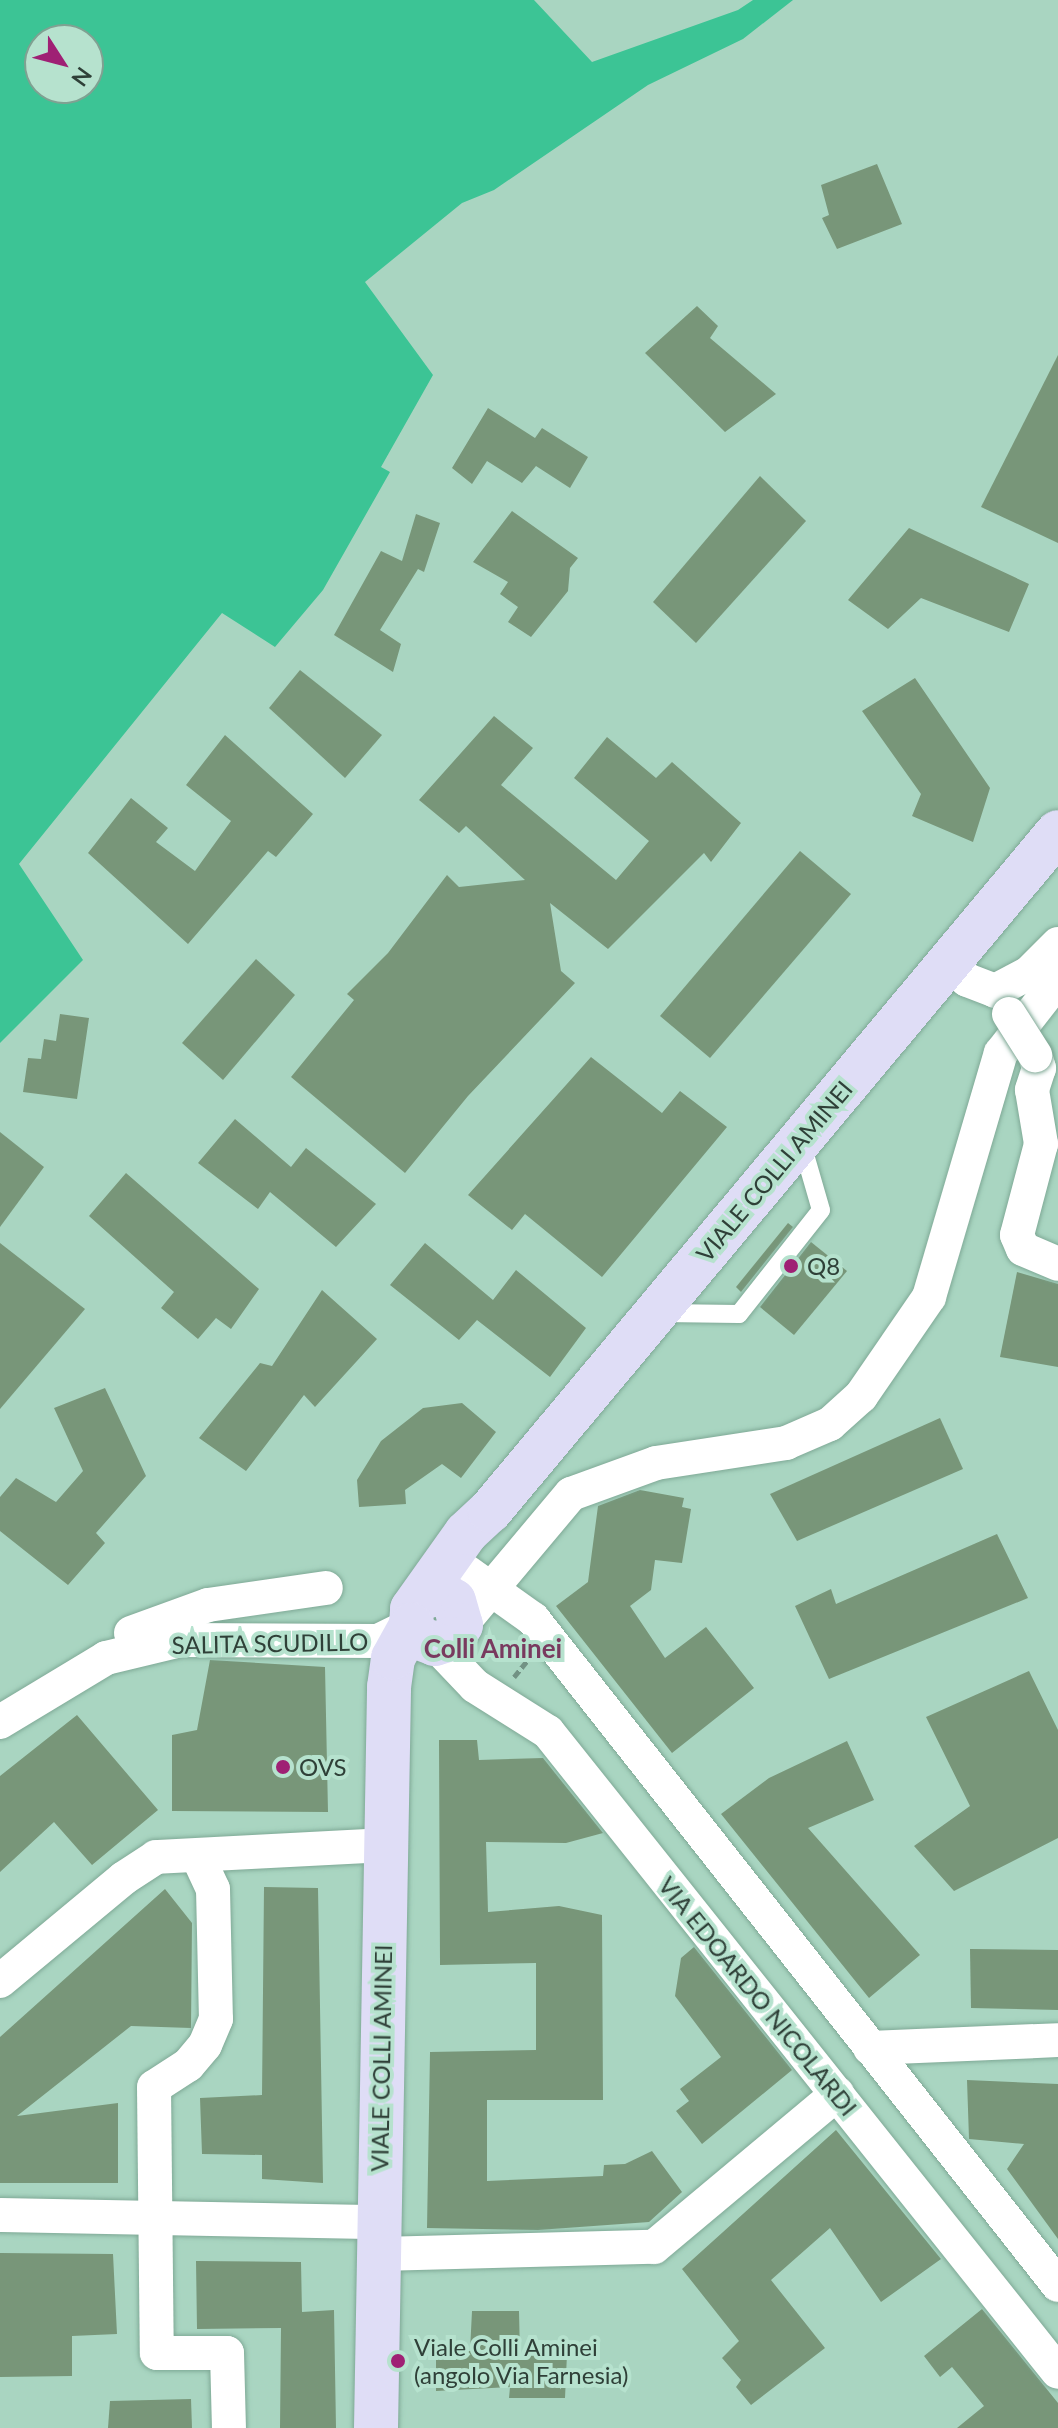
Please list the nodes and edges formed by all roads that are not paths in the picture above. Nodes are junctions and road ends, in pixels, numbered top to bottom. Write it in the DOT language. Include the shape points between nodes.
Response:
graph roads {
  1 [pos="1058,832"];
  2 [pos="1058,944"];
  3 [pos="947,963"];
  4 [pos="1058,980"];
  5 [pos="1002,1003"];
  6 [pos="1044,1062"];
  7 [pos="801,1139"];
  8 [pos="1058,1264"];
  9 [pos="656,1313"];
  10 [pos="326,1588"];
  11 [pos="449,1609"];
  12 [pos="106,1658"];
  13 [pos="0,1722"];
  14 [pos="384,1845"];
  15 [pos="198,1857"];
  16 [pos="0,1981"];
  17 [pos="1058,2040"];
  18 [pos="870,2048"];
  19 [pos="837,2094"];
  20 [pos="0,2215"];
  21 [pos="151,2218"];
  22 [pos="378,2238"];
  23 [pos="1058,2285"];
  24 [pos="1058,2372"];
  25 [pos="229,2428"];
  26 [pos="376,2428"];
  1 -- 3 [label="main road, VIALE COLLI AMINEI"];
  2 -- 5 [label="street"];
  3 -- 5 [label="street"];
  3 -- 7 [label="main road, VIALE COLLI AMINEI"];
  4 -- 11 [label="street" via="1001,1053 929,1297 861,1396 830,1424 786,1443 656,1463 579,1490"];
  5 -- 6 [label="street, bridge"];
  6 -- 8 [label="street" via="1032,1090 1041,1144 1017,1235 1023,1249"];
  7 -- 9 [label="main road, VIALE COLLI AMINEI"];
  7 -- 9 [label="lane" via="821,1210 739,1314"];
  9 -- 11 [label="main road, VIALE COLLI AMINEI" via="466,1533"];
  10 -- 12 [label="street" via="208,1605 126,1635"];
  11 -- 12 [label="street, SALITA SCUDILLO" via="378,1641 181,1640"];
  11 -- 14 [label="main road, VIALE COLLI AMINEI" via="393,1658"];
  11 -- 18 [label="street" via="533,1619"];
  11 -- 19 [label="street, VIA EDOARDO NICOLARDI" via="475,1686 548,1732"];
  12 -- 13 [label="street, SALITA SCUDILLO"];
  14 -- 15 [label="street"];
  14 -- 22 [label="main road, VIALE COLLI AMINEI"];
  15 -- 16 [label="street" via="174,1853 145,1864"];
  15 -- 21 [label="street" via="213,1889 216,2019 205,2045 188,2065 154,2087"];
  17 -- 18 [label="street"];
  18 -- 23 [label="street"];
  19 -- 22 [label="street" via="654,2247"];
  19 -- 24 [label="street, VIA EDOARDO NICOLARDI"];
  20 -- 21 [label="street"];
  21 -- 22 [label="street"];
  21 -- 25 [label="street" via="157,2353 227,2353"];
  22 -- 26 [label="main road, VIALE COLLI AMINEI"];
}
